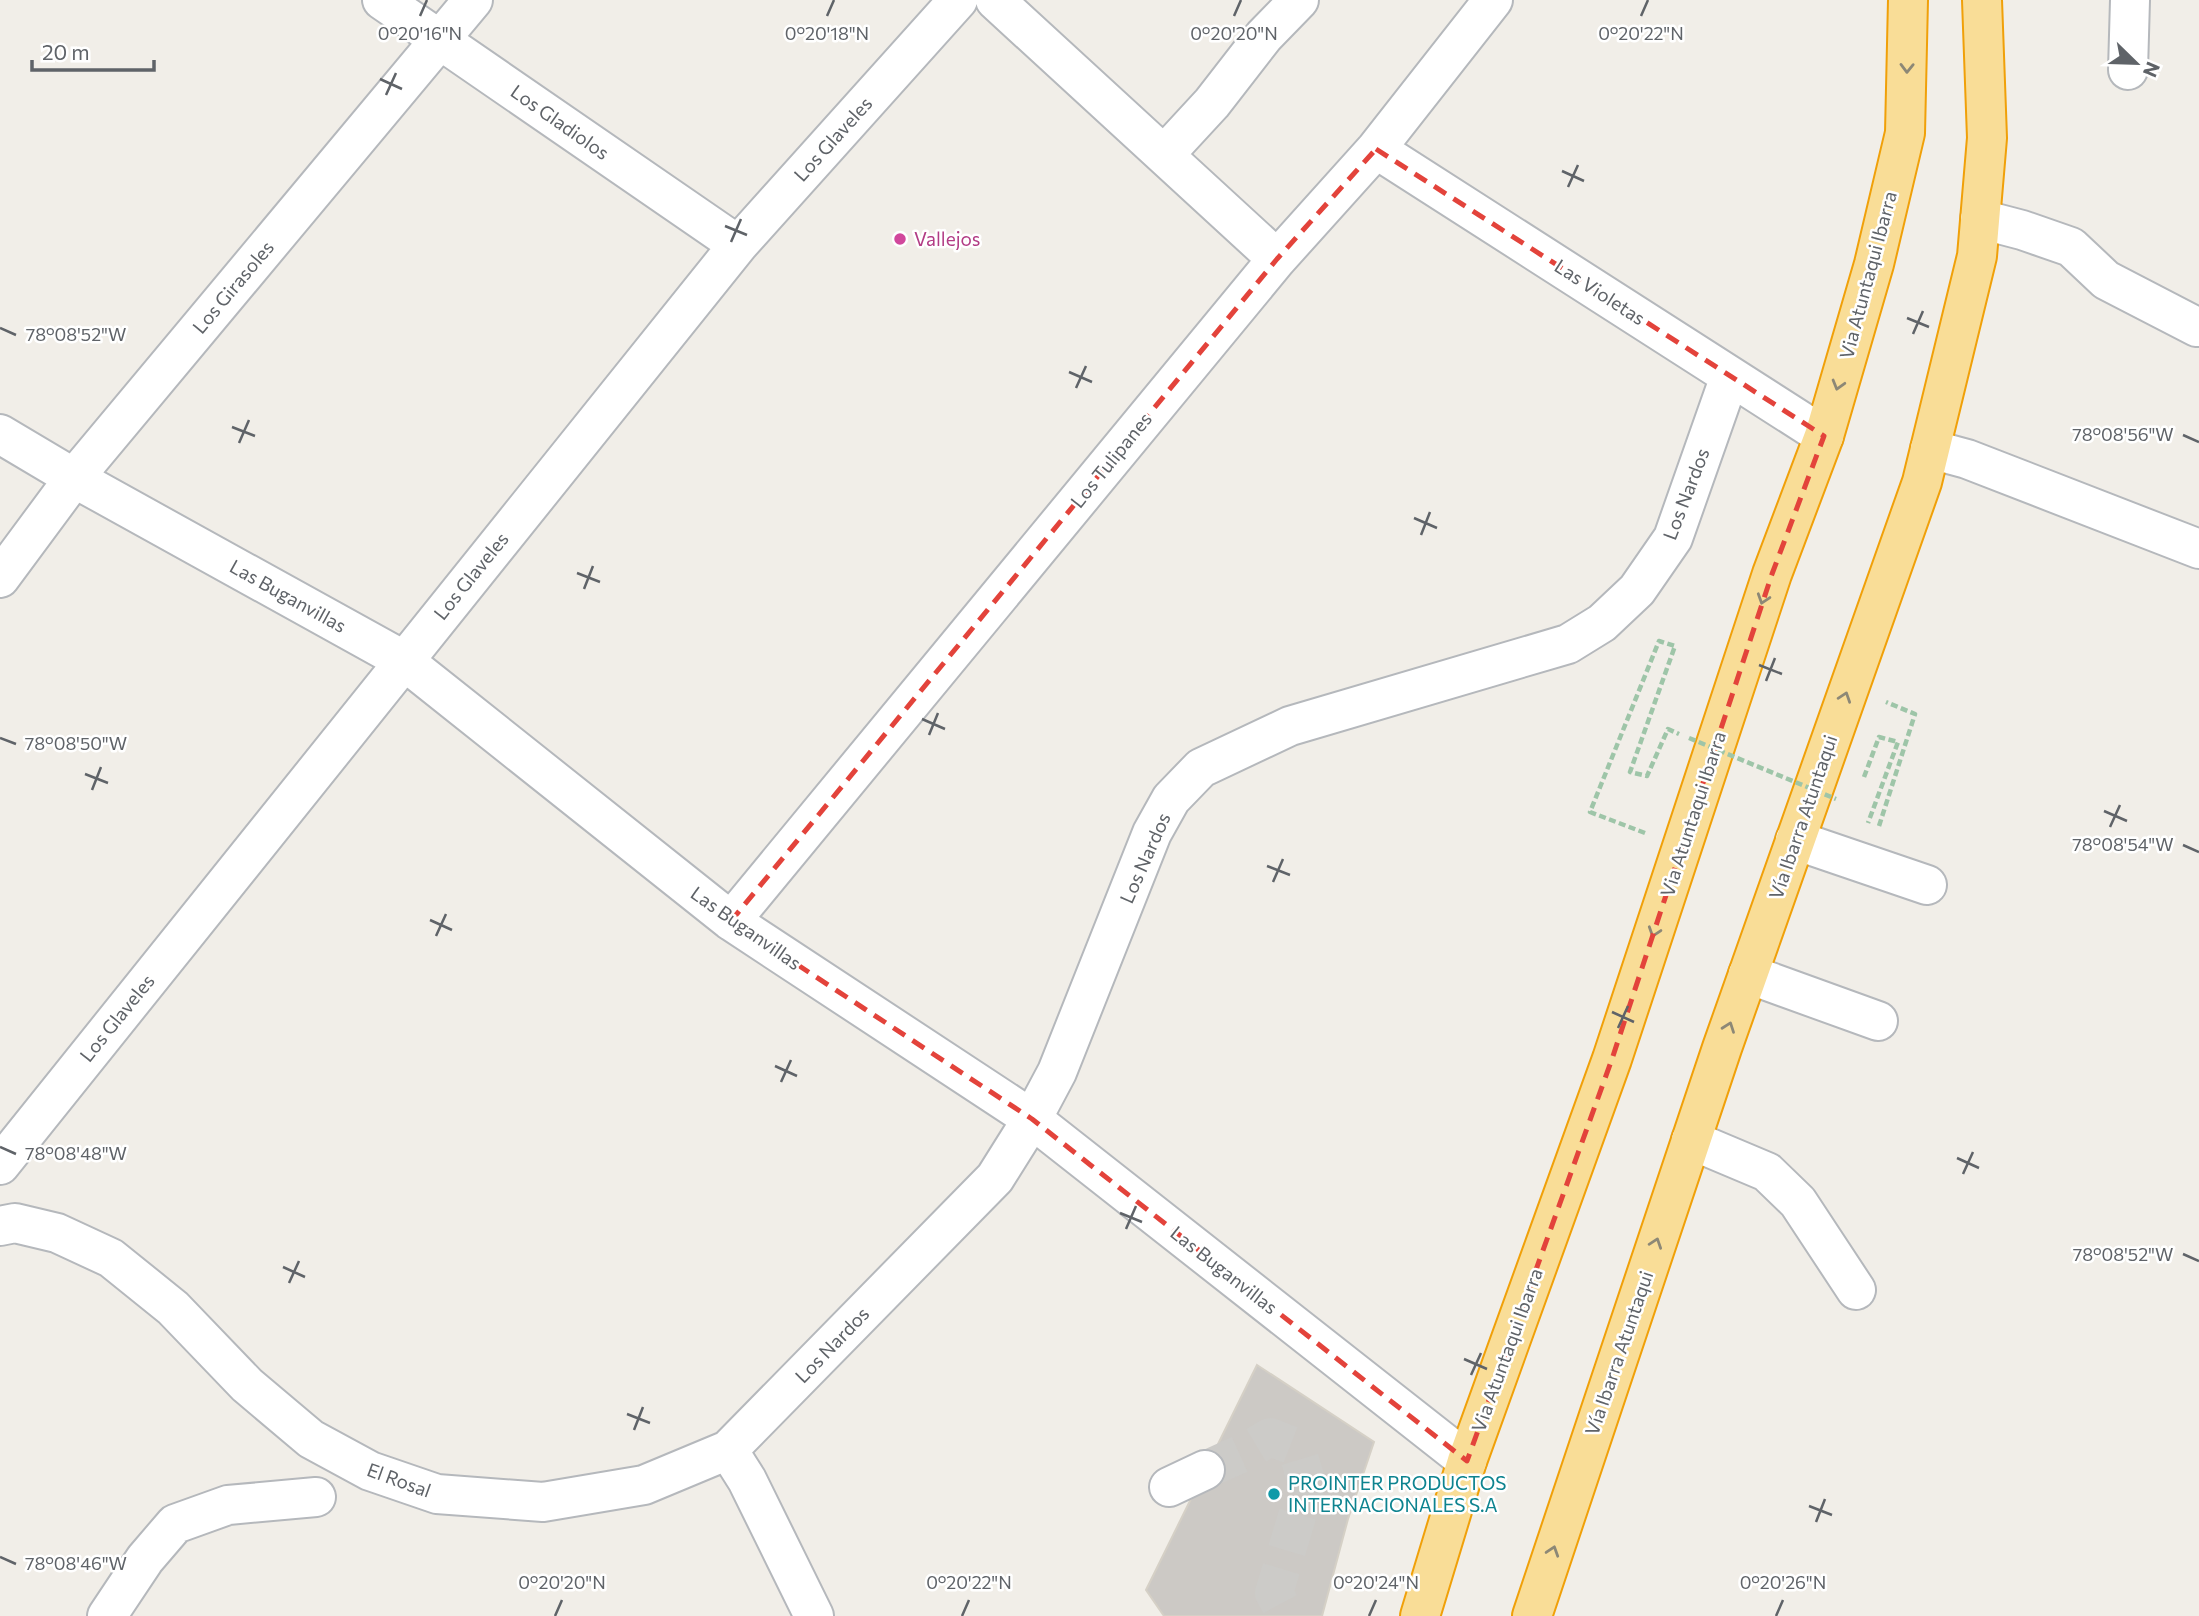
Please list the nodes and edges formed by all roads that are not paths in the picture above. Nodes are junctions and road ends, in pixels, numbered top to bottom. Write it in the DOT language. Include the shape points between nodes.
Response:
graph roads {
  1 [pos="382,0"];
  2 [pos="473,0"];
  3 [pos="958,0"];
  4 [pos="995,0"];
  5 [pos="1299,0"];
  6 [pos="1493,0"];
  7 [pos="1908,0"];
  8 [pos="1982,0"];
  9 [pos="2130,0"];
  10 [pos="439,39"];
  11 [pos="2128,70"];
  12 [pos="1376,149"];
  13 [pos="1164,155"];
  14 [pos="1980,219"];
  15 [pos="738,245"];
  16 [pos="1277,259"];
  17 [pos="2197,327"];
  18 [pos="1730,376"];
  19 [pos="0,434"];
  20 [pos="1824,436"];
  21 [pos="1930,449"];
  22 [pos="74,478"];
  23 [pos="2199,549"];
  24 [pos="0,578"];
  25 [pos="403,660"];
  26 [pos="1795,840"];
  27 [pos="1927,885"];
  28 [pos="731,921"];
  29 [pos="1748,974"];
  30 [pos="1878,1021"];
  31 [pos="1032,1119"];
  32 [pos="1691,1140"];
  33 [pos="0,1165"];
  34 [pos="0,1226"];
  35 [pos="1856,1290"];
  36 [pos="729,1450"];
  37 [pos="1467,1461"];
  38 [pos="1205,1470"];
  39 [pos="1169,1487"];
  40 [pos="316,1497"];
  41 [pos="107,1616"];
  42 [pos="814,1616"];
  43 [pos="1420,1616"];
  44 [pos="1532,1616"];
  1 -- 10 [label="street, Los Gladiolos"];
  2 -- 10 [label="street, Los Girasoles"];
  3 -- 15 [label="street, Los Glaveles"];
  4 -- 13 [label="street"];
  5 -- 13 [label="street"];
  6 -- 12 [label="street, Los Tulipanes"];
  7 -- 20 [label="highway, Via Atuntaqui Ibarra, one-way" via="1905,133 1874,264"];
  8 -- 14 [label="highway, Vía Ibarra Atuntaqui" via="1987,138"];
  9 -- 11 [label="street"];
  10 -- 15 [label="street, Los Gladiolos"];
  10 -- 22 [label="street, Los Girasoles"];
  12 -- 16 [label="street, Los Tulipanes"];
  12 -- 18 [label="street, Las Violetas"];
  13 -- 16 [label="street"];
  14 -- 17 [label="street" via="2071,247 2106,281"];
  14 -- 21 [label="highway, Vía Ibarra Atuntaqui" via="1977,256"];
  15 -- 25 [label="street, Los Glaveles"];
  16 -- 28 [label="street, Los Tulipanes"];
  18 -- 20 [label="street, Las Violetas"];
  18 -- 31 [label="street, Los Nardos" via="1673,538 1637,590 1602,623 1568,644 1290,726 1200,768 1171,799 1152,833 1057,1072"];
  19 -- 22 [label="street, Las Buganvillas"];
  20 -- 37 [label="highway, Via Atuntaqui Ibarra, one-way" via="1772,574 1612,1059"];
  21 -- 23 [label="street" via="1967,459"];
  26 -- 21 [label="highway, Vía Ibarra Atuntaqui, one-way"];
  22 -- 24 [label="street, Los Girasoles"];
  22 -- 25 [label="street, Las Buganvillas"];
  25 -- 28 [label="street, Las Buganvillas"];
  25 -- 33 [label="street, Los Glaveles"];
  26 -- 27 [label="street"];
  26 -- 29 [label="highway, Vía Ibarra Atuntaqui"];
  28 -- 31 [label="street, Las Buganvillas"];
  29 -- 30 [label="street"];
  32 -- 29 [label="highway, Vía Ibarra Atuntaqui, one-way"];
  31 -- 36 [label="street, Los Nardos" via="995,1178"];
  31 -- 37 [label="street, Las Buganvillas"];
  32 -- 35 [label="street" via="1767,1172 1798,1202"];
  44 -- 32 [label="highway, Vía Ibarra Atuntaqui, one-way"];
  34 -- 36 [label="street, El Rosal" via="15,1223 57,1233 111,1258 173,1308 247,1385 311,1439 370,1471 437,1494 543,1502 644,1485"];
  36 -- 42 [label="street"];
  37 -- 43 [label="highway, Via Atuntaqui Ibarra"];
  38 -- 39 [label="street"];
  40 -- 41 [label="street" via="228,1505 175,1524"];
}
